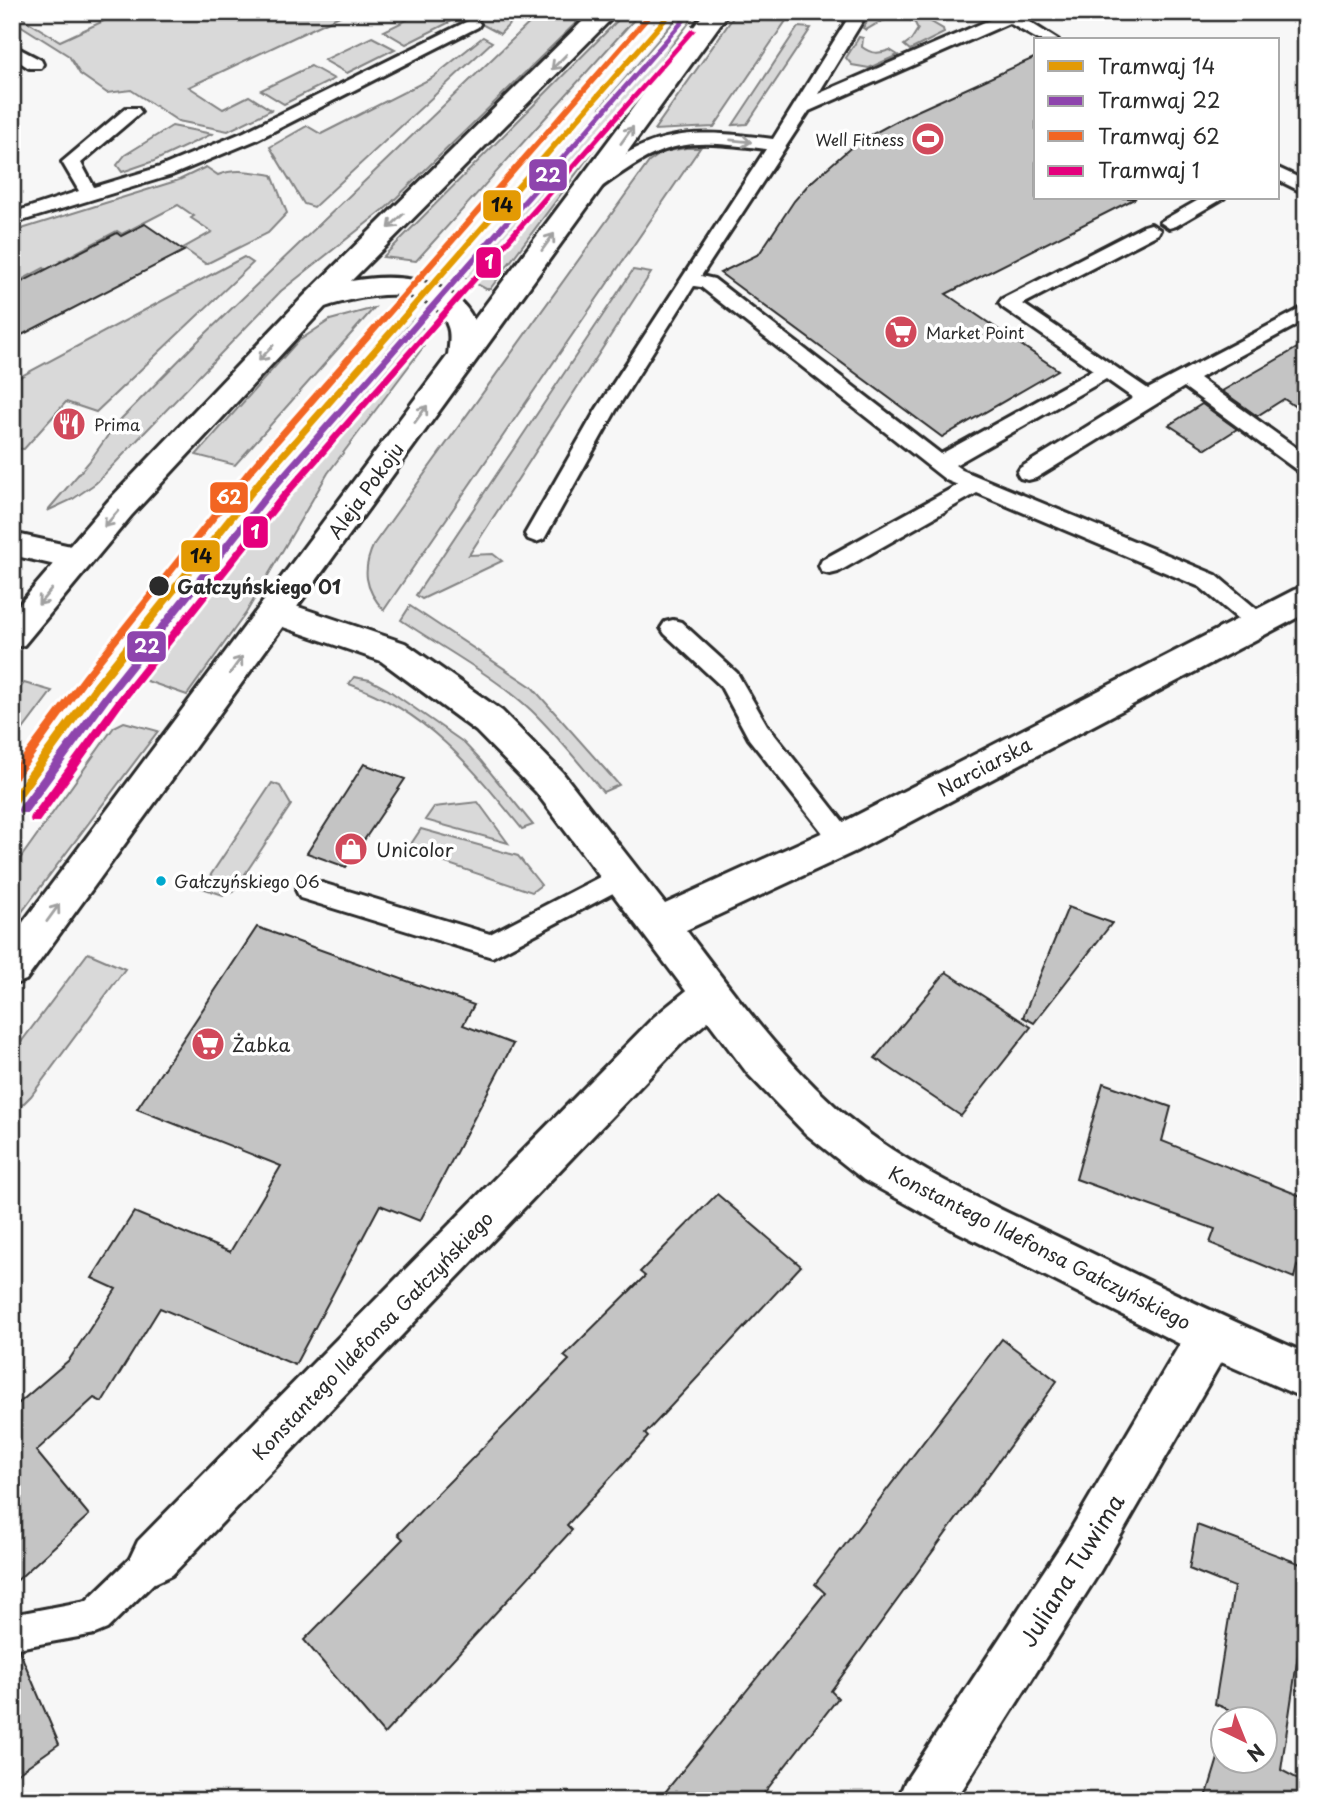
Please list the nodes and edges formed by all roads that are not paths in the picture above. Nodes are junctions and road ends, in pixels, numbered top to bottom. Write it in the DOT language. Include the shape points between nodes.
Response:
graph roads {
  1 [pos="606,12"];
  2 [pos="717,12"];
  3 [pos="860,12"];
  4 [pos="1016,15"];
  5 [pos="472,24"];
  6 [pos="1047,38"];
  7 [pos="12,50"];
  8 [pos="35,64"];
  9 [pos="803,107"];
  10 [pos="132,112"];
  11 [pos="776,145"];
  12 [pos="1280,174"];
  13 [pos="1306,189"];
  14 [pos="586,190"];
  15 [pos="89,194"];
  16 [pos="1211,200"];
  17 [pos="12,219"];
  18 [pos="689,279"];
  19 [pos="313,303"];
  20 [pos="1306,312"];
  21 [pos="463,356"];
  22 [pos="1107,370"];
  23 [pos="1184,377"];
  24 [pos="1147,398"];
  25 [pos="940,464"];
  26 [pos="1306,466"];
  27 [pos="1028,473"];
  28 [pos="976,484"];
  29 [pos="536,534"];
  30 [pos="12,544"];
  31 [pos="77,558"];
  32 [pos="830,566"];
  33 [pos="1306,598"];
  34 [pos="275,611"];
  35 [pos="1258,623"];
  36 [pos="673,628"];
  37 [pos="12,636"];
  38 [pos="843,840"];
  39 [pos="621,877"];
  40 [pos="309,890"];
  41 [pos="657,926"];
  42 [pos="12,968"];
  43 [pos="710,995"];
  44 [pos="1211,1335"];
  45 [pos="1306,1376"];
  46 [pos="155,1558"];
  47 [pos="12,1632"];
  48 [pos="924,1801"];
  1 -- 19 [label="main road, one-way"];
  14 -- 2 [label="main road, Aleja Pokoju, one-way"];
  3 -- 9 [label="lane" via="818,75"];
  4 -- 6 [label="lane"];
  4 -- 9 [label="lane"];
  5 -- 15 [label="lane" via="250,136 166,171"];
  7 -- 8 [label="lane"];
  9 -- 11 [label="lane"];
  10 -- 15 [label="lane" via="71,162"];
  14 -- 11 [label="lane, one-way" via="641,151 673,141 715,138"];
  11 -- 18 [label="lane"];
  12 -- 13 [label="lane"];
  21 -- 14 [label="main road, Aleja Pokoju, one-way"];
  15 -- 17 [label="lane"];
  16 -- 22 [label="lane" via="1009,303"];
  18 -- 25 [label="lane" via="707,284"];
  18 -- 29 [label="lane" via="606,410"];
  19 -- 21 [label="main road" via="357,287 395,285 425,292 442,300 460,318 465,334"];
  19 -- 31 [label="main road, one-way"];
  20 -- 23 [label="lane"];
  34 -- 21 [label="main road, Aleja Pokoju, one-way"];
  22 -- 24 [label="lane"];
  22 -- 25 [label="lane"];
  23 -- 24 [label="lane"];
  23 -- 26 [label="lane"];
  24 -- 27 [label="lane"];
  25 -- 28 [label="lane"];
  28 -- 32 [label="lane"];
  28 -- 35 [label="lane" via="1208,580"];
  30 -- 31 [label="main road"];
  31 -- 37 [label="main road, one-way"];
  33 -- 35 [label="main road, Narciarska"];
  34 -- 39 [label="main road, Konstantego Ildefonsa Gałczyńskiego" via="393,652 463,701 520,750"];
  42 -- 34 [label="main road, Aleja Pokoju, one-way"];
  35 -- 38 [label="main road, Narciarska"];
  36 -- 38 [label="lane" via="729,679 758,732"];
  38 -- 41 [label="main road, Narciarska"];
  39 -- 40 [label="lane" via="492,946"];
  39 -- 41 [label="main road, Konstantego Ildefonsa Gałczyńskiego"];
  41 -- 43 [label="main road, Konstantego Ildefonsa Gałczyńskiego"];
  43 -- 44 [label="main road, Konstantego Ildefonsa Gałczyńskiego" via="821,1121 879,1166 965,1214"];
  43 -- 46 [label="main road, Konstantego Ildefonsa Gałczyńskiego" via="668,1030"];
  44 -- 45 [label="main road, Konstantego Ildefonsa Gałczyńskiego"];
  44 -- 48 [label="main road, Juliana Tuwima" via="1082,1556"];
  46 -- 47 [label="lane, Konstantego Ildefonsa Gałczyńskiego" via="94,1618"];
}
